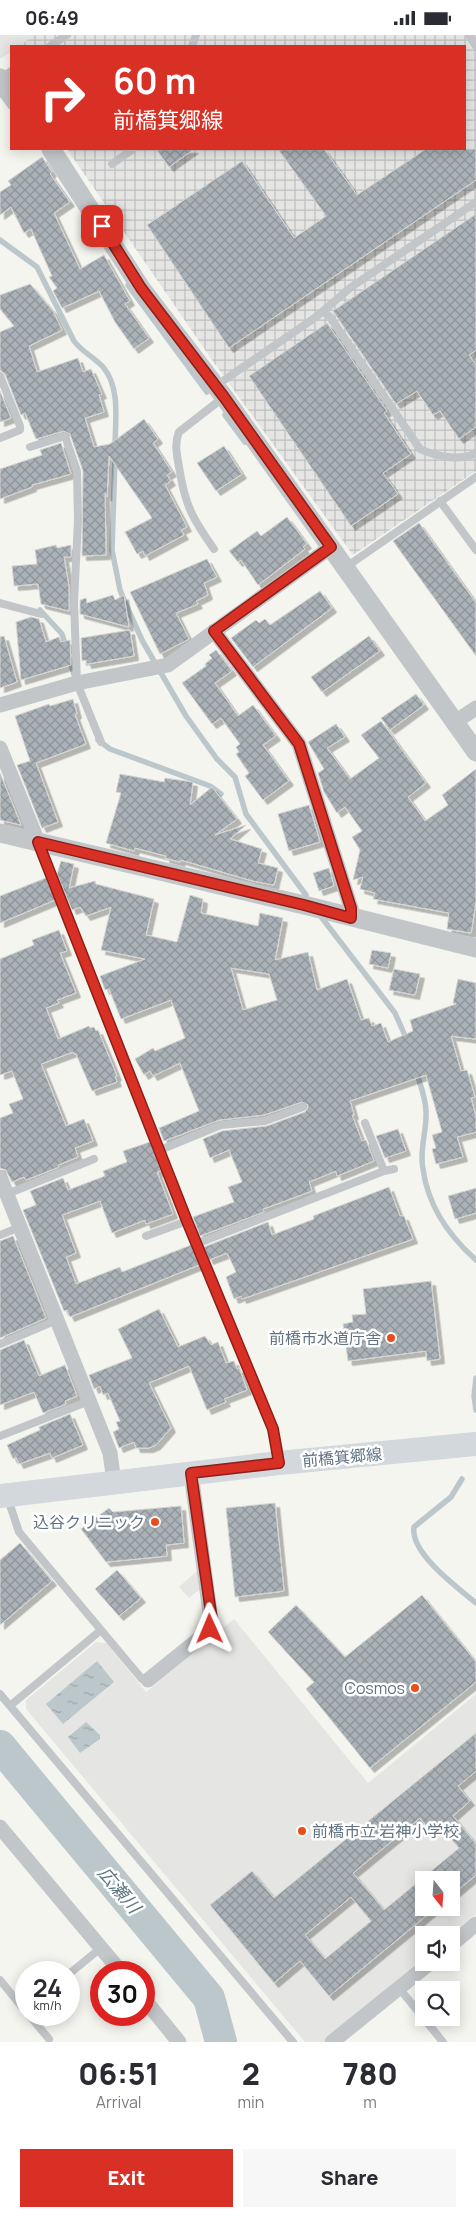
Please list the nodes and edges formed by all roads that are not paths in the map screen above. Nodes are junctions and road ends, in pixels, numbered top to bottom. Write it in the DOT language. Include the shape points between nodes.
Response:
graph roads {
  1 [pos="67,35"];
  2 [pos="468,35"];
  3 [pos="52,45"];
  4 [pos="476,45"];
  5 [pos="51,150"];
  6 [pos="132,150"];
  7 [pos="112,164"];
  8 [pos="476,202"];
  9 [pos="323,311"];
  10 [pos="0,376"];
  11 [pos="220,391"];
  12 [pos="0,438"];
  13 [pos="30,447"];
  14 [pos="476,453"];
  15 [pos="476,477"];
  16 [pos="440,501"];
  17 [pos="331,547"];
  18 [pos="214,549"];
  19 [pos="476,550"];
  20 [pos="346,567"];
  21 [pos="0,603"];
  22 [pos="41,614"];
  23 [pos="214,631"];
  24 [pos="77,683"];
  25 [pos="0,705"];
  26 [pos="476,708"];
  27 [pos="455,722"];
  28 [pos="101,742"];
  29 [pos="0,748"];
  30 [pos="476,752"];
  31 [pos="0,833"];
  32 [pos="38,842"];
  33 [pos="351,918"];
  34 [pos="476,948"];
  35 [pos="303,1107"];
  36 [pos="365,1123"];
  37 [pos="160,1150"];
  38 [pos="94,1159"];
  39 [pos="394,1169"];
  40 [pos="384,1171"];
  41 [pos="0,1177"];
  42 [pos="7,1194"];
  43 [pos="187,1221"];
  44 [pos="20,1227"];
  45 [pos="0,1235"];
  46 [pos="146,1236"];
  47 [pos="196,1244"];
  48 [pos="57,1320"];
  49 [pos="0,1344"];
  50 [pos="89,1401"];
  51 [pos="0,1436"];
  52 [pos="476,1444"];
  53 [pos="279,1463"];
  54 [pos="191,1473"];
  55 [pos="114,1482"];
  56 [pos="4,1495"];
  57 [pos="101,1630"];
  58 [pos="148,1680"];
  59 [pos="0,1694"];
  60 [pos="11,1705"];
  61 [pos="0,1827"];
  62 [pos="476,1924"];
  63 [pos="460,1937"];
  64 [pos="102,1947"];
  65 [pos="113,1961"];
  66 [pos="80,1965"];
  67 [pos="420,1971"];
  68 [pos="0,1980"];
  69 [pos="399,1988"];
  70 [pos="15,1998"];
  71 [pos="155,2013"];
  72 [pos="38,2026"];
  73 [pos="48,2039"];
  74 [pos="178,2042"];
  75 [pos="293,2042"];
  76 [pos="332,2042"];
  77 [pos="443,2042"];
  1 -- 3 [label="lane"];
  2 -- 4 [label="lane"];
  5 -- 11 [label="street" via="141,288"];
  6 -- 7 [label="lane"];
  8 -- 9 [label="lane" via="350,287"];
  9 -- 11 [label="lane"];
  9 -- 14 [label="lane" via="420,449 452,457 470,457"];
  10 -- 12 [label="lane" via="20,426 20,430"];
  11 -- 17 [label="street"];
  11 -- 18 [label="lane" via="179,432 176,447 183,496 195,522"];
  13 -- 24 [label="lane" via="65,436 77,471 74,603"];
  15 -- 16 [label="lane"];
  16 -- 19 [label="lane"];
  16 -- 20 [label="lane"];
  17 -- 20 [label="street"];
  17 -- 23 [label="street"];
  20 -- 27 [label="street"];
  21 -- 22 [label="lane"];
  23 -- 24 [label="street" via="168,665"];
  23 -- 33 [label="street" via="299,744 351,908"];
  24 -- 25 [label="street"];
  24 -- 28 [label="lane"];
  26 -- 27 [label="street"];
  27 -- 30 [label="street"];
  29 -- 32 [label="street"];
  31 -- 32 [label="street"];
  32 -- 33 [label="street"];
  32 -- 37 [label="lane"];
  33 -- 34 [label="street"];
  35 -- 37 [label="lane" via="265,1121 221,1125"];
  36 -- 40 [label="lane"];
  37 -- 43 [label="lane"];
  38 -- 42 [label="lane"];
  39 -- 40 [label="lane"];
  40 -- 47 [label="lane"];
  41 -- 42 [label="street"];
  42 -- 44 [label="street"];
  43 -- 46 [label="lane"];
  43 -- 47 [label="lane"];
  44 -- 45 [label="lane"];
  44 -- 48 [label="street"];
  47 -- 53 [label="lane" via="273,1429"];
  48 -- 49 [label="lane"];
  48 -- 50 [label="street"];
  50 -- 51 [label="lane"];
  50 -- 55 [label="street" via="110,1453"];
  52 -- 53 [label="main road, 前橋箕郷線"];
  53 -- 54 [label="main road, 前橋箕郷線"];
  54 -- 55 [label="main road, 前橋箕郷線"];
  54 -- 58 [label="street" via="212,1620 205,1635"];
  55 -- 56 [label="main road, 前橋箕郷線"];
  56 -- 57 [label="lane" via="19,1532"];
  57 -- 58 [label="lane" via="142,1679"];
  57 -- 60 [label="lane"];
  59 -- 60 [label="lane"];
  60 -- 75 [label="lane"];
  61 -- 64 [label="street"];
  62 -- 63 [label="street"];
  64 -- 65 [label="street"];
  64 -- 66 [label="lane"];
  67 -- 69 [label="street"];
  68 -- 70 [label="lane"];
  69 -- 76 [label="street"];
  69 -- 77 [label="lane"];
  71 -- 74 [label="street"];
  72 -- 73 [label="lane"];
}
